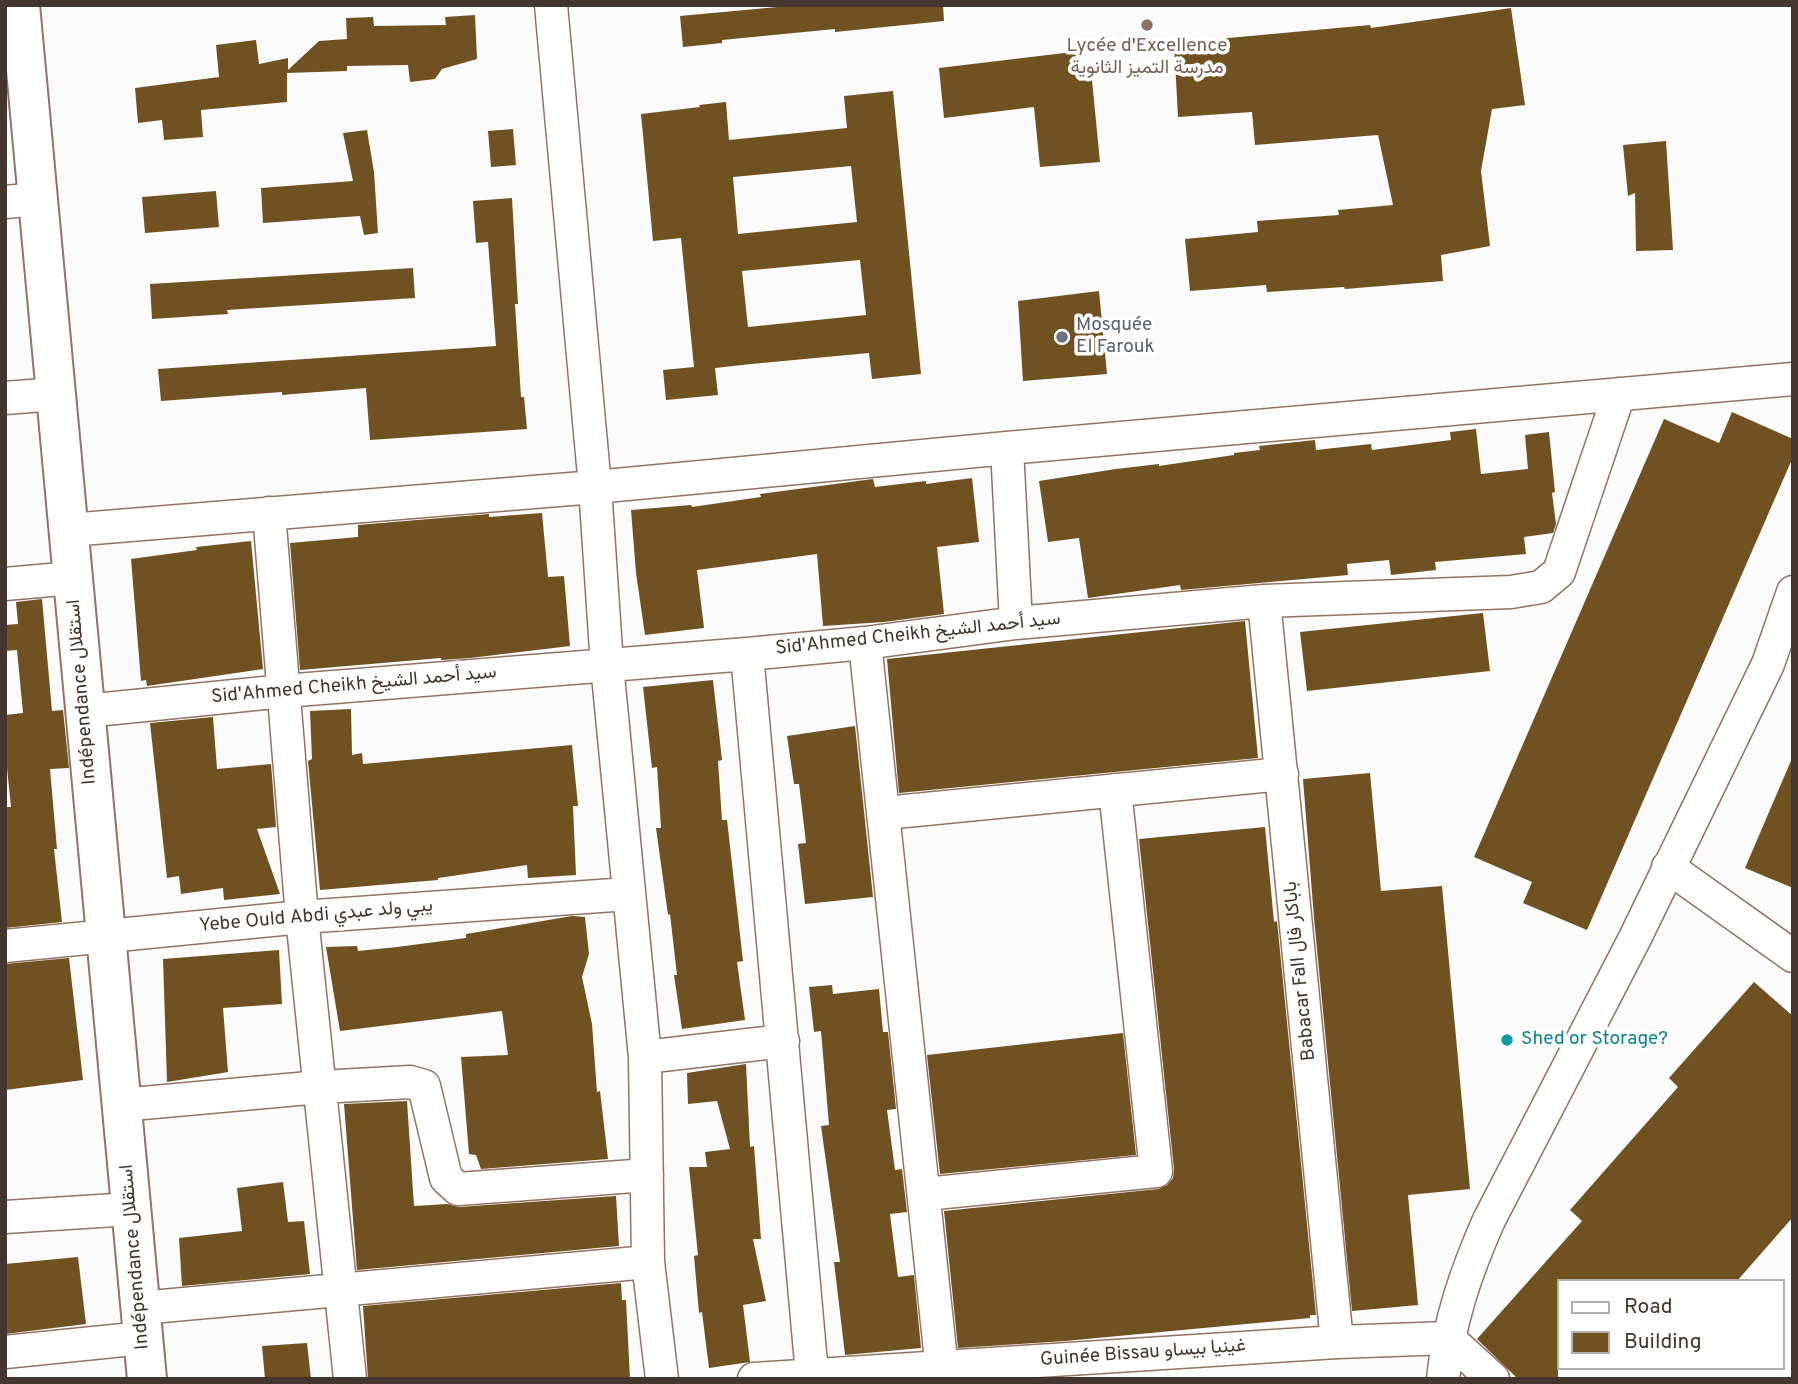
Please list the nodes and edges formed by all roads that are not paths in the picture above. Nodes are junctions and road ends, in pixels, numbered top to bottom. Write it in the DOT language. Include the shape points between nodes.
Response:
graph roads {
  1 [pos="20,5"];
  2 [pos="551,5"];
  3 [pos="22,200"];
  4 [pos="1793,379"];
  5 [pos="56,394"];
  6 [pos="1619,394"];
  7 [pos="5,398"];
  8 [pos="1007,448"];
  9 [pos="595,487"];
  10 [pos="269,513"];
  11 [pos="69,530"];
  12 [pos="73,578"];
  13 [pos="5,584"];
  14 [pos="1793,592"];
  15 [pos="1264,601"];
  16 [pos="1016,623"];
  17 [pos="865,643"];
  18 [pos="747,654"];
  19 [pos="607,665"];
  20 [pos="1780,669"];
  21 [pos="284,691"];
  22 [pos="85,711"];
  23 [pos="1282,774"];
  24 [pos="1115,790"];
  25 [pos="885,813"];
  26 [pos="1668,867"];
  27 [pos="628,894"];
  28 [pos="302,917"];
  29 [pos="106,934"];
  30 [pos="5,946"];
  31 [pos="1793,956"];
  32 [pos="783,1041"];
  33 [pos="645,1057"];
  34 [pos="320,1087"];
  35 [pos="121,1105"];
  36 [pos="647,1175"];
  37 [pos="925,1194"];
  38 [pos="131,1209"];
  39 [pos="5,1217"];
  40 [pos="648,1262"];
  41 [pos="341,1290"];
  42 [pos="142,1323"];
  43 [pos="1448,1338"];
  44 [pos="1338,1342"];
  45 [pos="8,1361"];
  46 [pos="943,1373"];
  47 [pos="812,1374"];
  48 [pos="147,1379"];
  49 [pos="350,1379"];
  50 [pos="662,1379"];
  51 [pos="754,1379"];
  52 [pos="1443,1379"];
  53 [pos="1493,1379"];
  1 -- 3 [label="street, Indépendance استقلال"];
  2 -- 9 [label="street"];
  3 -- 5 [label="street, Indépendance استقلال"];
  4 -- 6 [label="street"];
  5 -- 7 [label="street"];
  5 -- 11 [label="street, Indépendance استقلال"];
  6 -- 8 [label="street"];
  6 -- 15 [label="street, Sid'Ahmed Cheikh سيد أحمد الشيخ" via="1559,572 1541,587"];
  8 -- 9 [label="street"];
  8 -- 16 [label="street"];
  9 -- 10 [label="street"];
  9 -- 19 [label="street"];
  10 -- 11 [label="street"];
  10 -- 21 [label="street"];
  11 -- 12 [label="street, Indépendance استقلال"];
  12 -- 13 [label="street"];
  12 -- 22 [label="street, Indépendance استقلال"];
  14 -- 20 [label="street"];
  15 -- 16 [label="street, Sid'Ahmed Cheikh سيد أحمد الشيخ"];
  15 -- 23 [label="street, Babacar Fall باباكار فال"];
  16 -- 17 [label="street, Sid'Ahmed Cheikh سيد أحمد الشيخ"];
  17 -- 18 [label="street, Sid'Ahmed Cheikh سيد أحمد الشيخ"];
  17 -- 25 [label="street"];
  18 -- 19 [label="street, Sid'Ahmed Cheikh سيد أحمد الشيخ"];
  18 -- 32 [label="street"];
  19 -- 21 [label="street, Sid'Ahmed Cheikh سيد أحمد الشيخ"];
  19 -- 27 [label="street"];
  20 -- 26 [label="street"];
  21 -- 22 [label="street, Sid'Ahmed Cheikh سيد أحمد الشيخ"];
  21 -- 28 [label="street"];
  22 -- 29 [label="street, Indépendance استقلال"];
  23 -- 24 [label="street"];
  23 -- 44 [label="street, Babacar Fall باباكار فال"];
  24 -- 25 [label="street"];
  24 -- 37 [label="street" via="1156,1171"];
  25 -- 37 [label="street"];
  26 -- 31 [label="street"];
  26 -- 43 [label="street" via="1489,1220 1469,1265"];
  27 -- 28 [label="street, Yebe Ould Abdi يبي ولد عبدي"];
  27 -- 33 [label="street"];
  28 -- 29 [label="street, Yebe Ould Abdi يبي ولد عبدي"];
  28 -- 34 [label="street"];
  29 -- 30 [label="street, Yebe Ould Abdi يبي ولد عبدي"];
  29 -- 35 [label="street, Indépendance استقلال"];
  32 -- 33 [label="street"];
  32 -- 47 [label="street"];
  33 -- 36 [label="street"];
  34 -- 35 [label="street"];
  34 -- 36 [label="street" via="410,1082 424,1086 446,1178 458,1189"];
  34 -- 41 [label="street"];
  35 -- 38 [label="street, Indépendance استقلال"];
  36 -- 40 [label="street"];
  37 -- 46 [label="street"];
  38 -- 39 [label="street"];
  38 -- 42 [label="street, Indépendance استقلال"];
  40 -- 41 [label="street"];
  40 -- 50 [label="street"];
  41 -- 42 [label="street"];
  41 -- 49 [label="street"];
  42 -- 45 [label="street"];
  42 -- 48 [label="street, Indépendance استقلال"];
  43 -- 44 [label="street, Guinée Bissau غينيا بيساو"];
  43 -- 52 [label="street"];
  43 -- 53 [label="street"];
  44 -- 46 [label="street, Guinée Bissau غينيا بيساو"];
  46 -- 47 [label="street, Guinée Bissau غينيا بيساو"];
  47 -- 51 [label="street, Guinée Bissau غينيا بيساو"];
}
